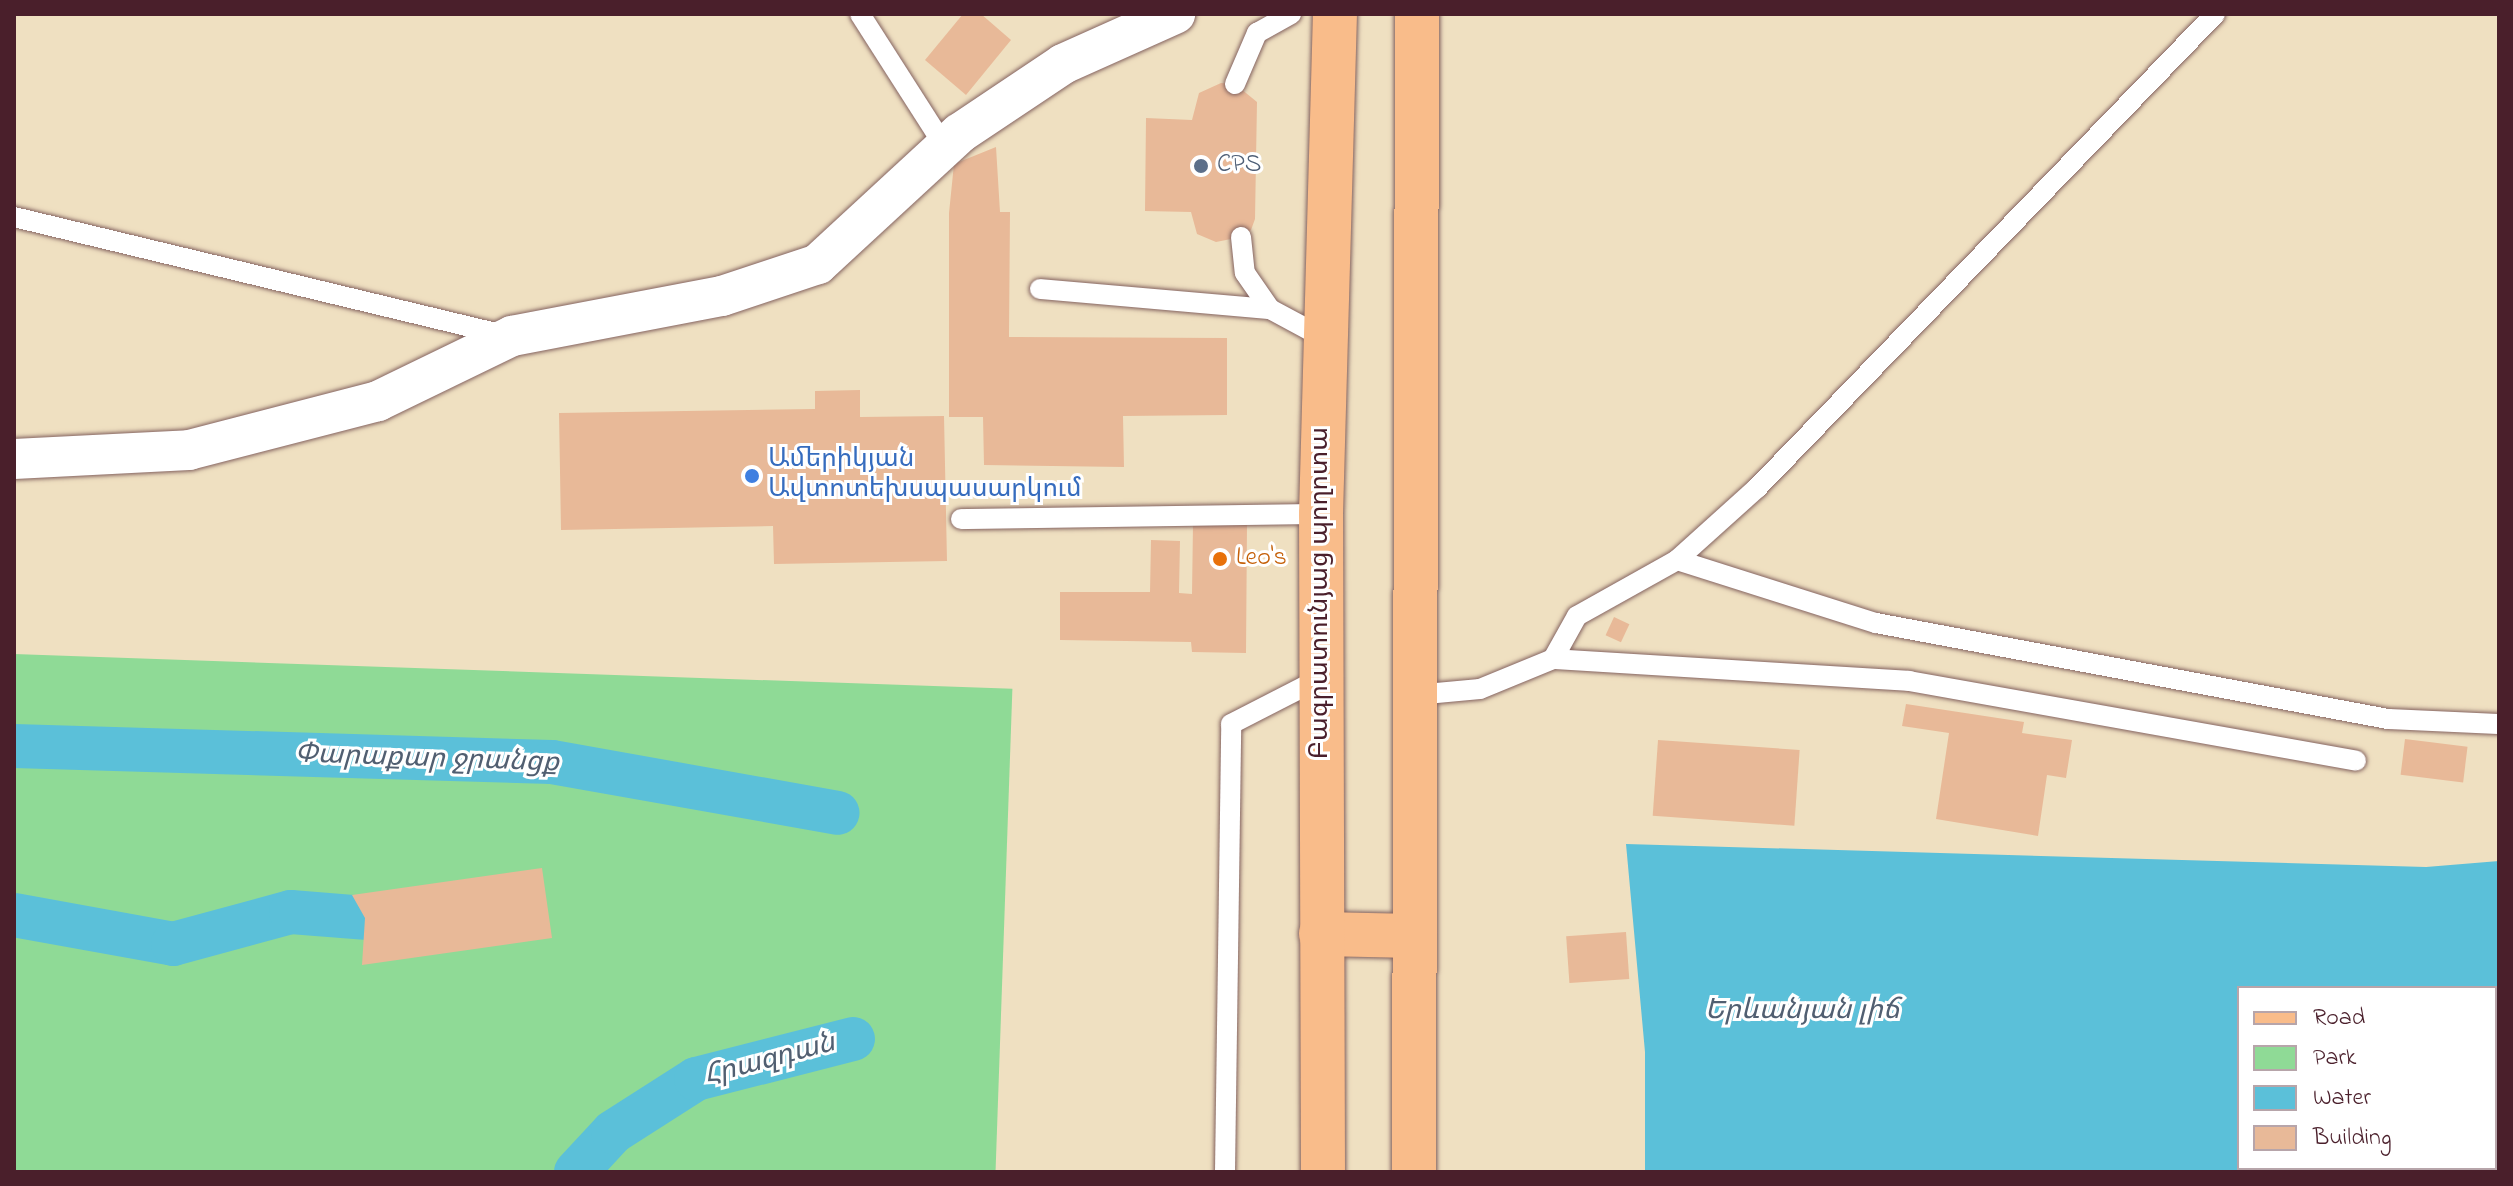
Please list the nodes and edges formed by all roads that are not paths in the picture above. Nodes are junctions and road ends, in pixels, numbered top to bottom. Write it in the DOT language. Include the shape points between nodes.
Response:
graph roads {
  1 [pos="860,14"];
  2 [pos="1175,14"];
  3 [pos="1291,14"];
  4 [pos="1335,14"];
  5 [pos="1417,14"];
  6 [pos="2215,14"];
  7 [pos="1235,84"];
  8 [pos="945,147"];
  9 [pos="14,217"];
  10 [pos="1241,237"];
  11 [pos="1040,289"];
  12 [pos="1270,309"];
  13 [pos="512,336"];
  14 [pos="1324,338"];
  15 [pos="14,459"];
  16 [pos="1321,514"];
  17 [pos="961,519"];
  18 [pos="1677,560"];
  19 [pos="1553,659"];
  20 [pos="1321,678"];
  21 [pos="1415,695"];
  22 [pos="2499,724"];
  23 [pos="2356,761"];
  24 [pos="1321,934"];
  25 [pos="1415,936"];
  26 [pos="1225,1172"];
  27 [pos="1323,1172"];
  28 [pos="1414,1172"];
  1 -- 8 [label="lane"];
  2 -- 8 [label="street" via="1063,64"];
  3 -- 7 [label="lane" via="1257,33"];
  4 -- 14 [label="main road, Բագրատունյաց պողոտա"];
  5 -- 21 [label="main road"];
  6 -- 18 [label="lane" via="1757,488"];
  8 -- 13 [label="street" via="818,264 722,296"];
  9 -- 13 [label="lane"];
  10 -- 12 [label="lane" via="1245,273"];
  11 -- 12 [label="lane"];
  12 -- 14 [label="lane"];
  13 -- 15 [label="street" via="378,401 189,450"];
  14 -- 16 [label="main road, Բագրատունյաց պողոտա"];
  16 -- 17 [label="lane"];
  16 -- 20 [label="main road, Բագրատունյաց պողոտա"];
  18 -- 19 [label="lane" via="1577,616"];
  18 -- 22 [label="lane" via="1876,623 2388,719"];
  19 -- 21 [label="lane" via="1480,689"];
  19 -- 23 [label="lane" via="1909,681"];
  20 -- 24 [label="main road, Բագրատունյաց պողոտա"];
  20 -- 26 [label="lane" via="1231,724"];
  21 -- 25 [label="main road"];
  24 -- 25 [label="main road"];
  24 -- 27 [label="main road, Բագրատունյաց պողոտա"];
  25 -- 28 [label="main road"];
}
